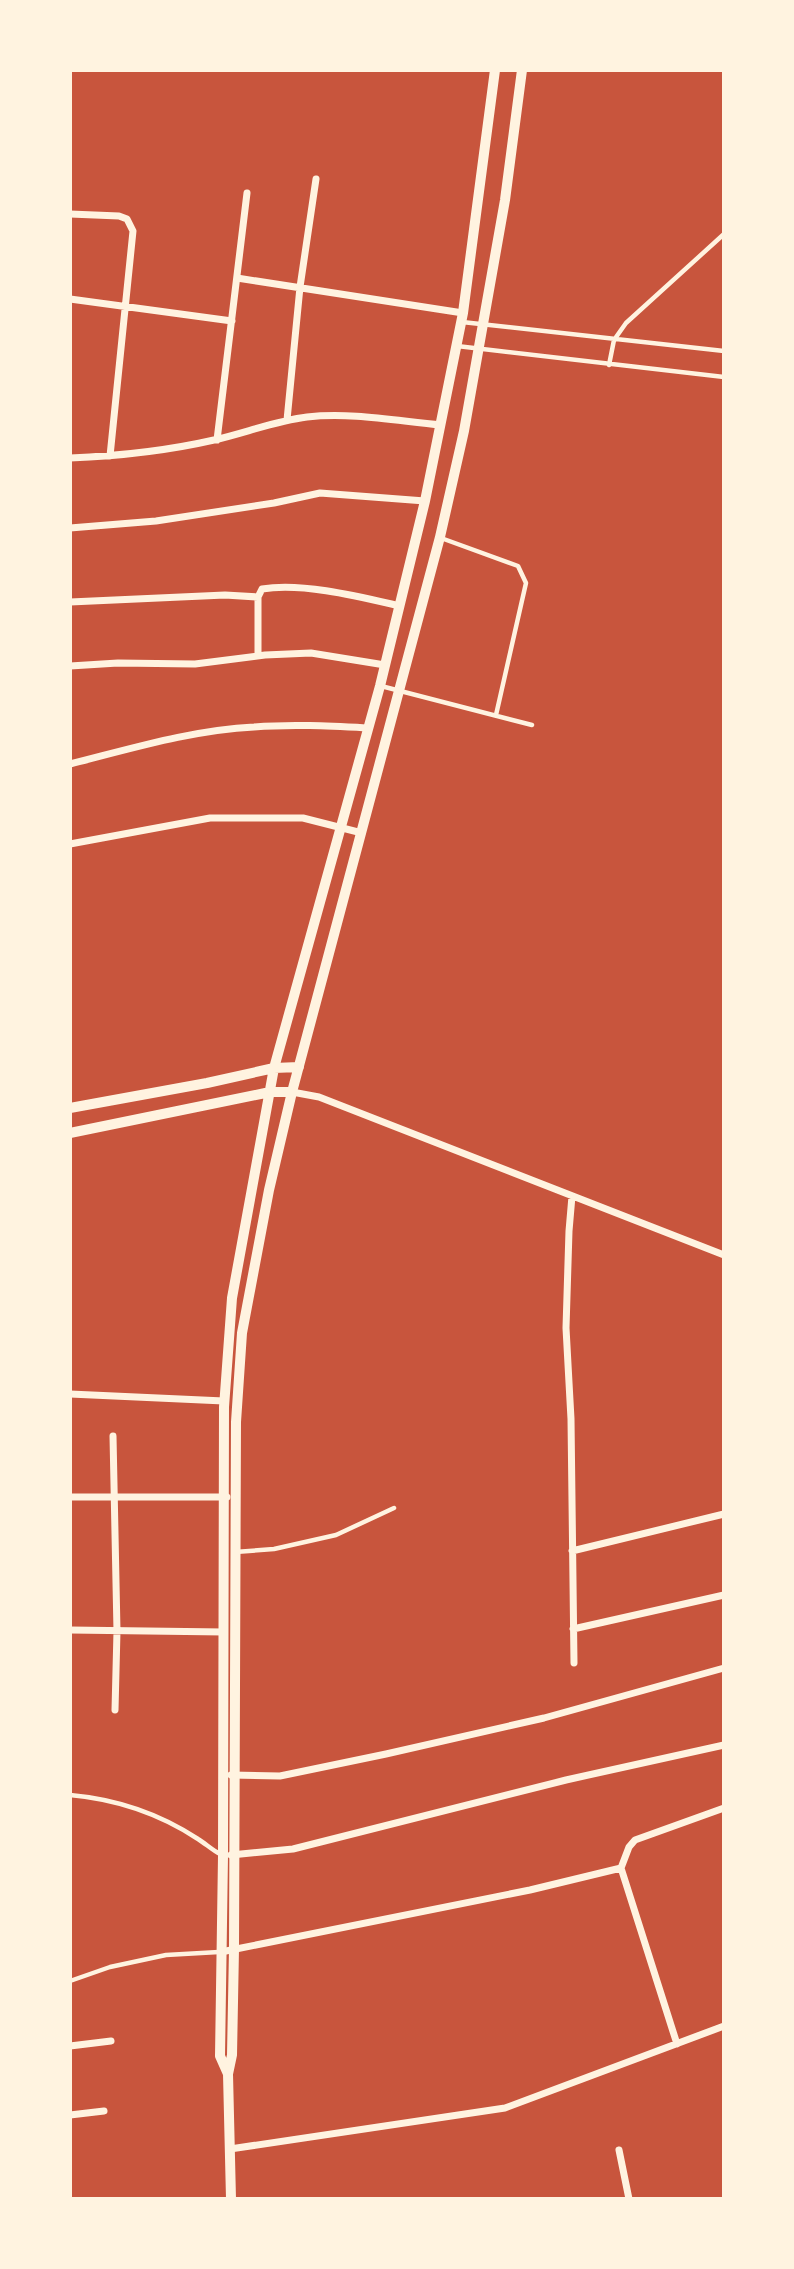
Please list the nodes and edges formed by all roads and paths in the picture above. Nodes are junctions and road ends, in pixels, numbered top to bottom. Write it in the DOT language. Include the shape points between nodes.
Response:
graph roads {
  1 [pos="495,70"];
  2 [pos="522,70"];
  3 [pos="316,179"];
  4 [pos="247,193"];
  5 [pos="70,214"];
  6 [pos="724,234"];
  7 [pos="237,278"];
  8 [pos="300,287"];
  9 [pos="70,299"];
  10 [pos="125,307"];
  11 [pos="462,317"];
  12 [pos="232,321"];
  13 [pos="484,325"];
  14 [pos="614,340"];
  15 [pos="456,346"];
  16 [pos="480,349"];
  17 [pos="724,351"];
  18 [pos="609,365"];
  19 [pos="724,377"];
  20 [pos="287,420"];
  21 [pos="441,425"];
  22 [pos="217,440"];
  23 [pos="110,456"];
  24 [pos="70,458"];
  25 [pos="425,501"];
  26 [pos="70,528"];
  27 [pos="440,537"];
  28 [pos="258,597"];
  29 [pos="70,602"];
  30 [pos="400,606"];
  31 [pos="258,656"];
  32 [pos="385,665"];
  33 [pos="70,666"];
  34 [pos="380,686"];
  35 [pos="400,690"];
  36 [pos="496,715"];
  37 [pos="532,725"];
  38 [pos="367,728"];
  39 [pos="70,764"];
  40 [pos="340,827"];
  41 [pos="362,834"];
  42 [pos="70,844"];
  43 [pos="299,1067"];
  44 [pos="274,1068"];
  45 [pos="270,1092"];
  46 [pos="292,1092"];
  47 [pos="70,1108"];
  48 [pos="70,1133"];
  49 [pos="572,1196"];
  50 [pos="724,1255"];
  51 [pos="70,1394"];
  52 [pos="224,1401"];
  53 [pos="113,1436"];
  54 [pos="70,1497"];
  55 [pos="115,1497"];
  56 [pos="229,1497"];
  57 [pos="394,1508"];
  58 [pos="724,1514"];
  59 [pos="572,1551"];
  60 [pos="230,1552"];
  61 [pos="724,1595"];
  62 [pos="573,1629"];
  63 [pos="70,1630"];
  64 [pos="117,1631"];
  65 [pos="224,1632"];
  66 [pos="574,1663"];
  67 [pos="724,1668"];
  68 [pos="115,1710"];
  69 [pos="724,1745"];
  70 [pos="223,1775"];
  71 [pos="235,1775"];
  72 [pos="70,1796"];
  73 [pos="724,1808"];
  74 [pos="229,1855"];
  75 [pos="621,1868"];
  76 [pos="234,1949"];
  77 [pos="221,1952"];
  78 [pos="70,1981"];
  79 [pos="724,2026"];
  80 [pos="111,2040"];
  81 [pos="677,2045"];
  82 [pos="70,2046"];
  83 [pos="228,2074"];
  84 [pos="104,2111"];
  85 [pos="70,2115"];
  86 [pos="230,2149"];
  87 [pos="619,2150"];
  88 [pos="231,2199"];
  89 [pos="629,2199"];
  1 -- 11 [label="street"];
  2 -- 13 [label="street"];
  3 -- 8 [label="street"];
  4 -- 7 [label="street"];
  5 -- 10 [label="street" via="119,216 132,224"];
  6 -- 14 [label="lane" via="640,308"];
  7 -- 8 [label="street"];
  7 -- 12 [label="street"];
  8 -- 11 [label="street"];
  8 -- 20 [label="street"];
  9 -- 10 [label="street"];
  10 -- 12 [label="street"];
  10 -- 23 [label="street"];
  11 -- 13 [label="lane"];
  11 -- 15 [label="street"];
  12 -- 22 [label="street"];
  13 -- 14 [label="lane"];
  13 -- 16 [label="street"];
  14 -- 17 [label="lane"];
  14 -- 18 [label="lane"];
  15 -- 16 [label="lane"];
  15 -- 21 [label="street"];
  16 -- 18 [label="lane"];
  16 -- 27 [label="street"];
  18 -- 19 [label="lane"];
  20 -- 21 [label="street" via="339,416"];
  20 -- 22 [label="street"];
  21 -- 25 [label="street"];
  22 -- 23 [label="street"];
  23 -- 24 [label="street"];
  25 -- 26 [label="street" via="320,493 156,521"];
  25 -- 30 [label="street"];
  27 -- 35 [label="street"];
  27 -- 36 [label="lane" via="518,566 524,573 526,583"];
  28 -- 29 [label="street"];
  28 -- 30 [label="street" via="268,588 314,589"];
  28 -- 31 [label="street"];
  30 -- 32 [label="street"];
  31 -- 32 [label="street" via="311,653"];
  31 -- 33 [label="street" via="195,664"];
  32 -- 34 [label="street"];
  34 -- 35 [label="lane"];
  34 -- 38 [label="street"];
  35 -- 36 [label="lane"];
  35 -- 41 [label="street"];
  36 -- 37 [label="lane"];
  38 -- 39 [label="street" via="252,727 171,739"];
  38 -- 40 [label="street"];
  40 -- 41 [label="street"];
  40 -- 42 [label="street" via="303,818 211,818"];
  40 -- 44 [label="street"];
  41 -- 43 [label="street"];
  43 -- 44 [label="street"];
  43 -- 46 [label="street"];
  44 -- 45 [label="street"];
  44 -- 47 [label="street"];
  45 -- 46 [label="street"];
  45 -- 48 [label="street"];
  45 -- 52 [label="street" via="232,1298"];
  46 -- 49 [label="street" via="319,1097"];
  46 -- 56 [label="street" via="242,1332"];
  49 -- 50 [label="street"];
  49 -- 59 [label="street" via="566,1328"];
  51 -- 52 [label="street"];
  52 -- 56 [label="street"];
  53 -- 55 [label="street"];
  54 -- 55 [label="street"];
  55 -- 56 [label="street"];
  55 -- 64 [label="street"];
  56 -- 60 [label="street"];
  57 -- 60 [label="lane" via="336,1535 274,1549"];
  58 -- 59 [label="street"];
  59 -- 62 [label="street"];
  60 -- 65 [label="street"];
  60 -- 71 [label="street"];
  61 -- 62 [label="street"];
  62 -- 66 [label="street"];
  63 -- 64 [label="street"];
  64 -- 65 [label="street"];
  64 -- 68 [label="street"];
  65 -- 70 [label="street"];
  67 -- 71 [label="street" via="475,1735 280,1776"];
  69 -- 74 [label="street" via="293,1849"];
  70 -- 71 [label="street"];
  70 -- 74 [label="street"];
  71 -- 74 [label="street"];
  72 -- 74 [label="lane" via="104,1800 155,1816"];
  73 -- 75 [label="street" via="635,1840"];
  74 -- 76 [label="street"];
  74 -- 77 [label="street"];
  75 -- 76 [label="street"];
  75 -- 81 [label="street"];
  76 -- 77 [label="street"];
  76 -- 83 [label="street"];
  77 -- 78 [label="lane" via="166,1955"];
  77 -- 83 [label="street" via="220,2056"];
  79 -- 81 [label="street"];
  80 -- 82 [label="street"];
  81 -- 86 [label="street" via="505,2108"];
  83 -- 86 [label="street"];
  84 -- 85 [label="street"];
  86 -- 88 [label="street"];
  87 -- 89 [label="street"];
}
